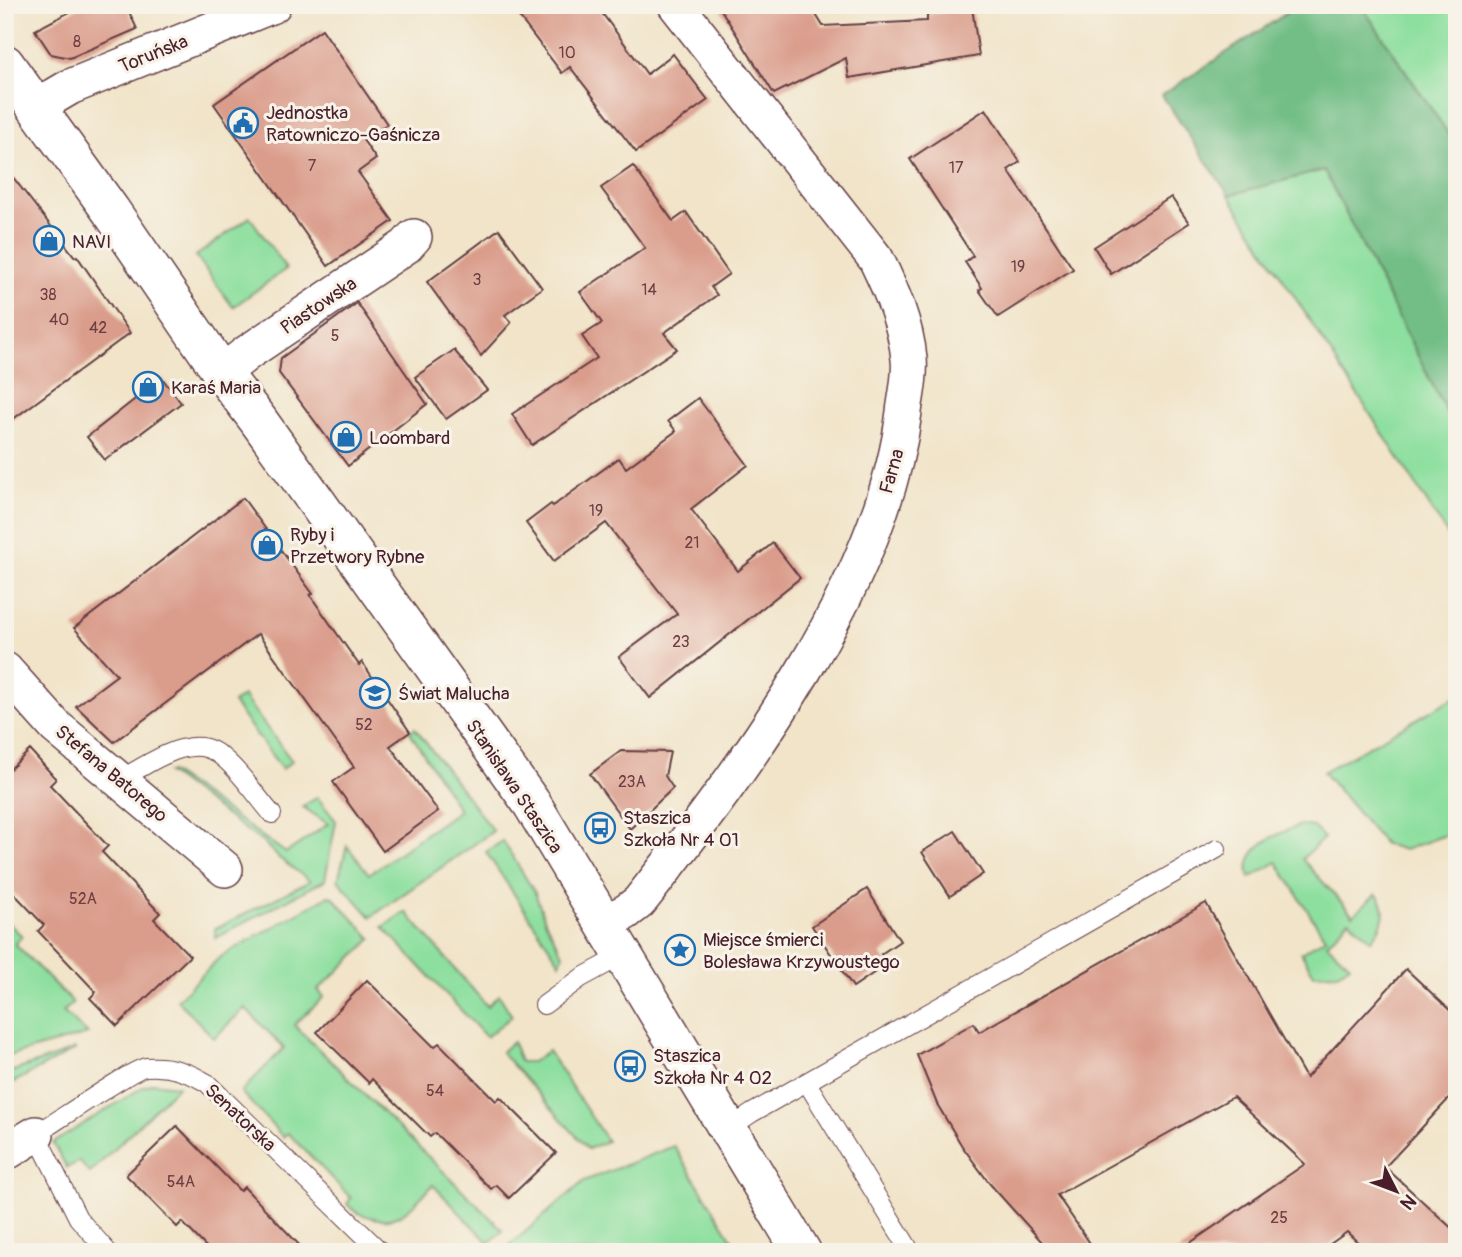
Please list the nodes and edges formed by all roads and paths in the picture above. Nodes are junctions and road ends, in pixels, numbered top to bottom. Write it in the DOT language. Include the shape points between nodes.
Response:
graph roads {
  1 [pos="273,5"];
  2 [pos="676,5"];
  3 [pos="5,64"];
  4 [pos="36,107"];
  5 [pos="414,237"];
  6 [pos="222,373"];
  7 [pos="5,670"];
  8 [pos="120,780"];
  9 [pos="272,814"];
  10 [pos="1217,849"];
  11 [pos="225,869"];
  12 [pos="614,939"];
  13 [pos="544,1005"];
  14 [pos="807,1083"];
  15 [pos="728,1129"];
  16 [pos="36,1134"];
  17 [pos="5,1153"];
  18 [pos="108,1252"];
  19 [pos="382,1252"];
  20 [pos="802,1252"];
  21 [pos="911,1252"];
  1 -- 4 [label="street, Toruńska" via="70,87"];
  2 -- 12 [label="street, Farna" via="876,259 902,322 910,361 901,437 885,494 821,641 705,818 639,902 626,912"];
  3 -- 4 [label="street, Stanisława Staszica"];
  4 -- 6 [label="street, Stanisława Staszica"];
  5 -- 6 [label="street, Piastowska"];
  6 -- 12 [label="street, Stanisława Staszica" via="532,804"];
  7 -- 8 [label="street, Stefana Batorego" via="56,727"];
  8 -- 9 [label="lane" via="156,758 204,747 226,760"];
  8 -- 11 [label="street, Stefana Batorego"];
  10 -- 14 [label="lane"];
  12 -- 13 [label="lane" via="581,978"];
  12 -- 15 [label="street, Stanisława Staszica"];
  14 -- 15 [label="lane"];
  14 -- 21 [label="lane"];
  15 -- 20 [label="street, Stanisława Staszica"];
  16 -- 17 [label="street, Senatorska"];
  16 -- 18 [label="lane" via="78,1218"];
  16 -- 19 [label="lane, Senatorska" via="143,1067 190,1072 207,1083"];
}
